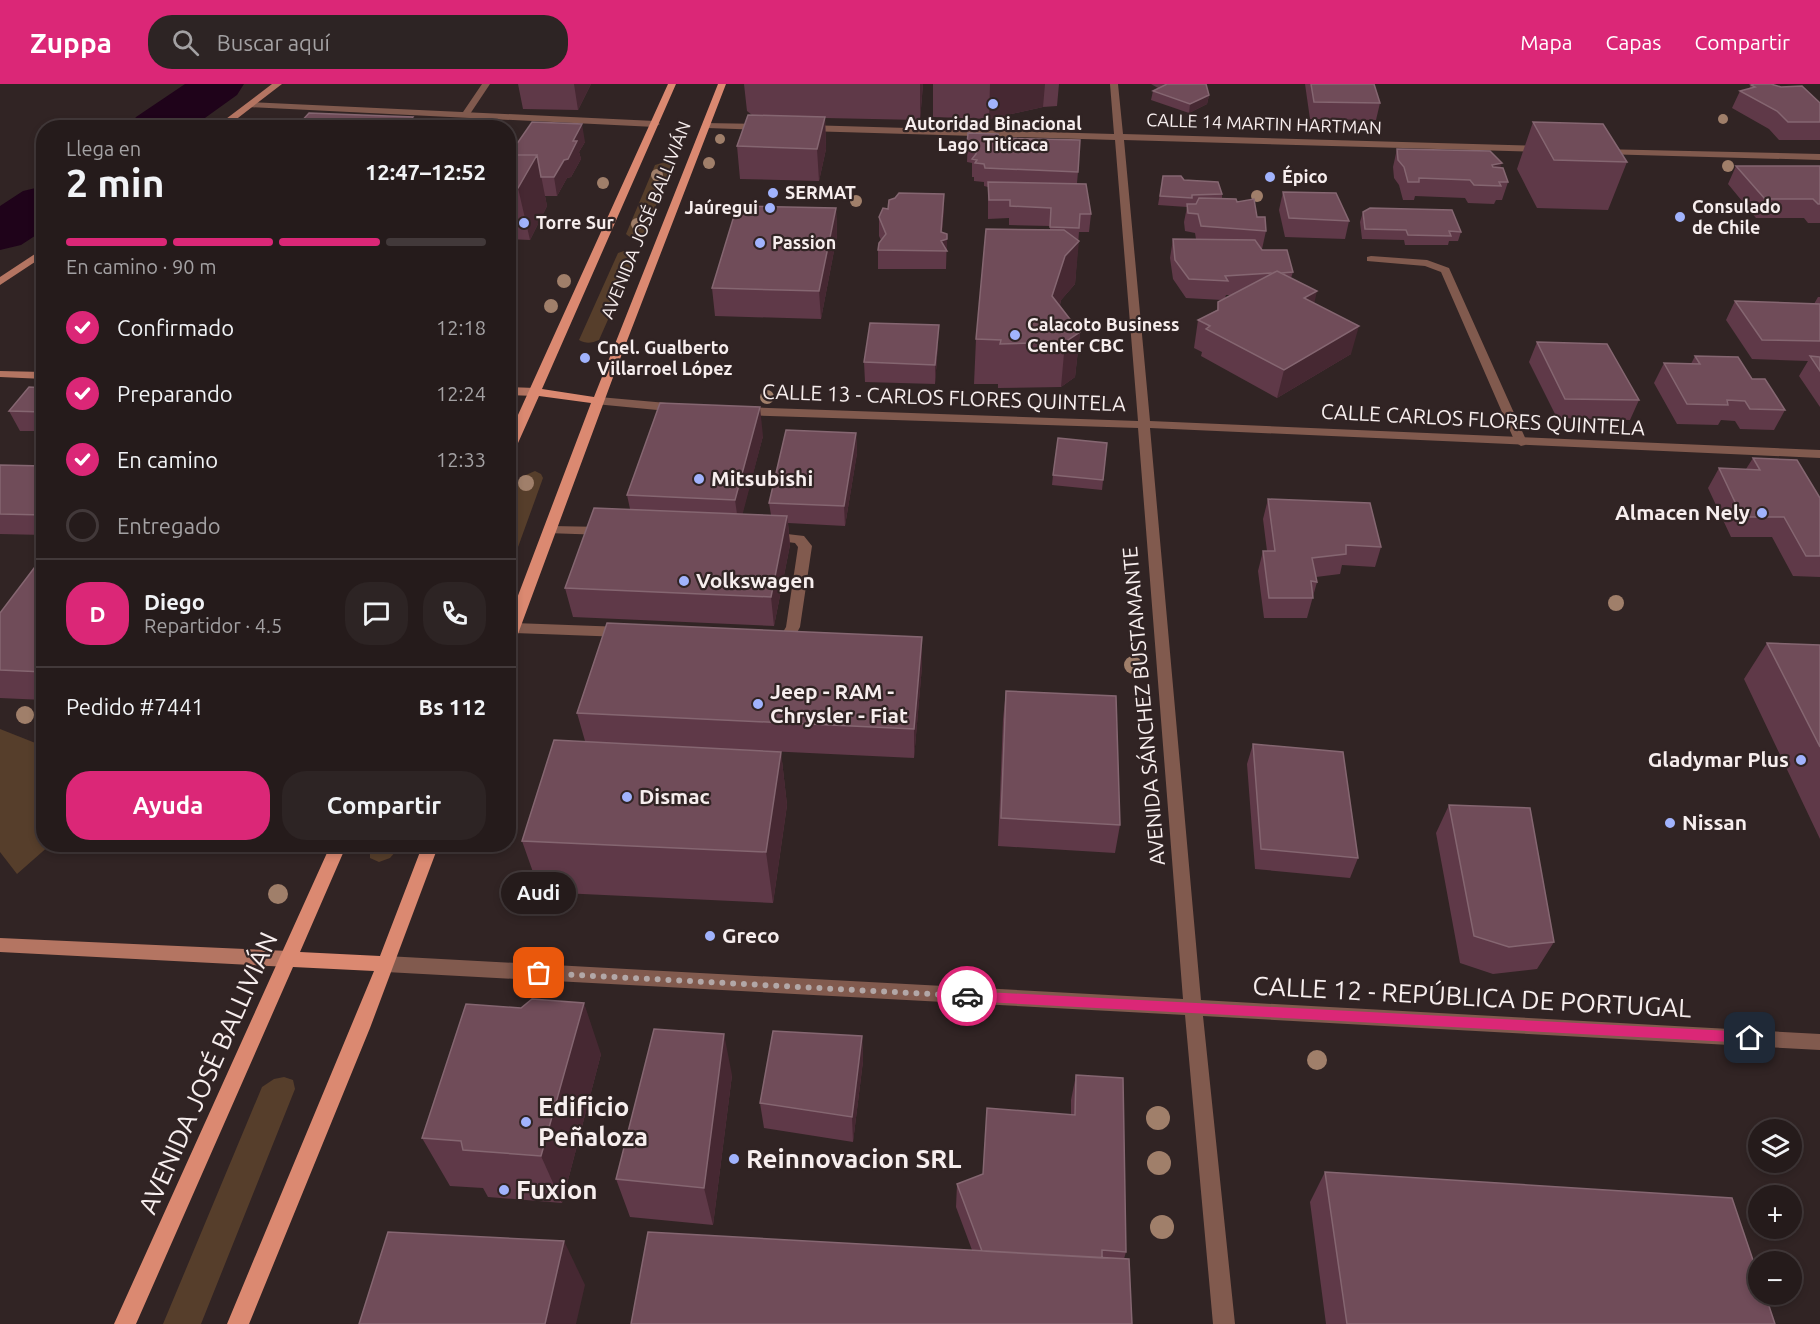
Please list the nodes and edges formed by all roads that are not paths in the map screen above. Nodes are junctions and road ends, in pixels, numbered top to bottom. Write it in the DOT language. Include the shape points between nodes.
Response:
graph roads {
  1 [pos="278,84"];
  2 [pos="486,84"];
  3 [pos="672,84"];
  4 [pos="722,84"];
  5 [pos="1114,84"];
  6 [pos="250,105"];
  7 [pos="465,115"];
  8 [pos="229,120"];
  9 [pos="462,120"];
  10 [pos="655,124"];
  11 [pos="707,125"];
  12 [pos="777,127"];
  13 [pos="800,128"];
  14 [pos="1118,136"];
  15 [pos="1557,149"];
  16 [pos="1592,150"];
  17 [pos="1820,157"];
  18 [pos="36,257"];
  19 [pos="1371,260"];
  20 [pos="0,282"];
  21 [pos="0,374"];
  22 [pos="36,376"];
  23 [pos="516,391"];
  24 [pos="535,392"];
  25 [pos="599,401"];
  26 [pos="696,409"];
  27 [pos="731,410"];
  28 [pos="1144,424"];
  29 [pos="516,434"];
  30 [pos="1521,442"];
  31 [pos="1820,454"];
  32 [pos="551,530"];
  33 [pos="625,532"];
  34 [pos="753,536"];
  35 [pos="516,623"];
  36 [pos="516,628"];
  37 [pos="636,633"];
  38 [pos="752,638"];
  39 [pos="336,852"];
  40 [pos="428,852"];
  41 [pos="0,945"];
  42 [pos="289,959"];
  43 [pos="386,964"];
  44 [pos="1193,1008"];
  45 [pos="1820,1042"];
  46 [pos="125,1324"];
  47 [pos="238,1324"];
  48 [pos="1224,1324"];
  1 -- 6 [label="main road"];
  2 -- 7 [label="street"];
  3 -- 10 [label="main road, AVENIDA JOSÉ BALLIVIÁN"];
  4 -- 11 [label="main road, AVENIDA JOSÉ BALLIVIÁN"];
  5 -- 14 [label="street, AVENIDA SÁNCHEZ BUSTAMANTE"];
  6 -- 7 [label="street"];
  6 -- 8 [label="main road"];
  7 -- 9 [label="street"];
  7 -- 10 [label="street"];
  10 -- 24 [label="main road, AVENIDA JOSÉ BALLIVIÁN"];
  11 -- 12 [label="street"];
  11 -- 25 [label="main road, AVENIDA JOSÉ BALLIVIÁN"];
  13 -- 14 [label="street, CALLE 14 MARTIN HARTMAN"];
  14 -- 15 [label="street, CALLE 14 MARTIN HARTMAN"];
  14 -- 28 [label="street, AVENIDA SÁNCHEZ BUSTAMANTE"];
  16 -- 17 [label="street"];
  18 -- 20 [label="main road"];
  19 -- 30 [label="street" via="1427,263 1445,270"];
  21 -- 22 [label="main road"];
  23 -- 24 [label="main road"];
  24 -- 25 [label="main road"];
  24 -- 29 [label="main road, AVENIDA JOSÉ BALLIVIÁN"];
  25 -- 26 [label="street"];
  25 -- 32 [label="main road, AVENIDA JOSÉ BALLIVIÁN"];
  27 -- 28 [label="street, CALLE 13 - CARLOS FLORES QUINTELA"];
  28 -- 30 [label="street, CALLE CARLOS FLORES QUINTELA"];
  28 -- 44 [label="street, AVENIDA SÁNCHEZ BUSTAMANTE"];
  30 -- 31 [label="street, CALLE CARLOS FLORES QUINTELA"];
  32 -- 33 [label="street"];
  32 -- 35 [label="main road, AVENIDA JOSÉ BALLIVIÁN"];
  34 -- 38 [label="street" via="789,537 799,539 805,546 793,627 788,636"];
  36 -- 37 [label="street"];
  39 -- 42 [label="main road, AVENIDA JOSÉ BALLIVIÁN"];
  40 -- 43 [label="main road"];
  41 -- 42 [label="main road"];
  42 -- 43 [label="main road"];
  42 -- 46 [label="main road, AVENIDA JOSÉ BALLIVIÁN"];
  43 -- 44 [label="street, CALLE 12 - REPÚBLICA DE PORTUGAL"];
  43 -- 47 [label="main road"];
  44 -- 45 [label="street, CALLE 12 - REPÚBLICA DE PORTUGAL"];
  44 -- 48 [label="street, AVENIDA SÁNCHEZ BUSTAMANTE"];
}
